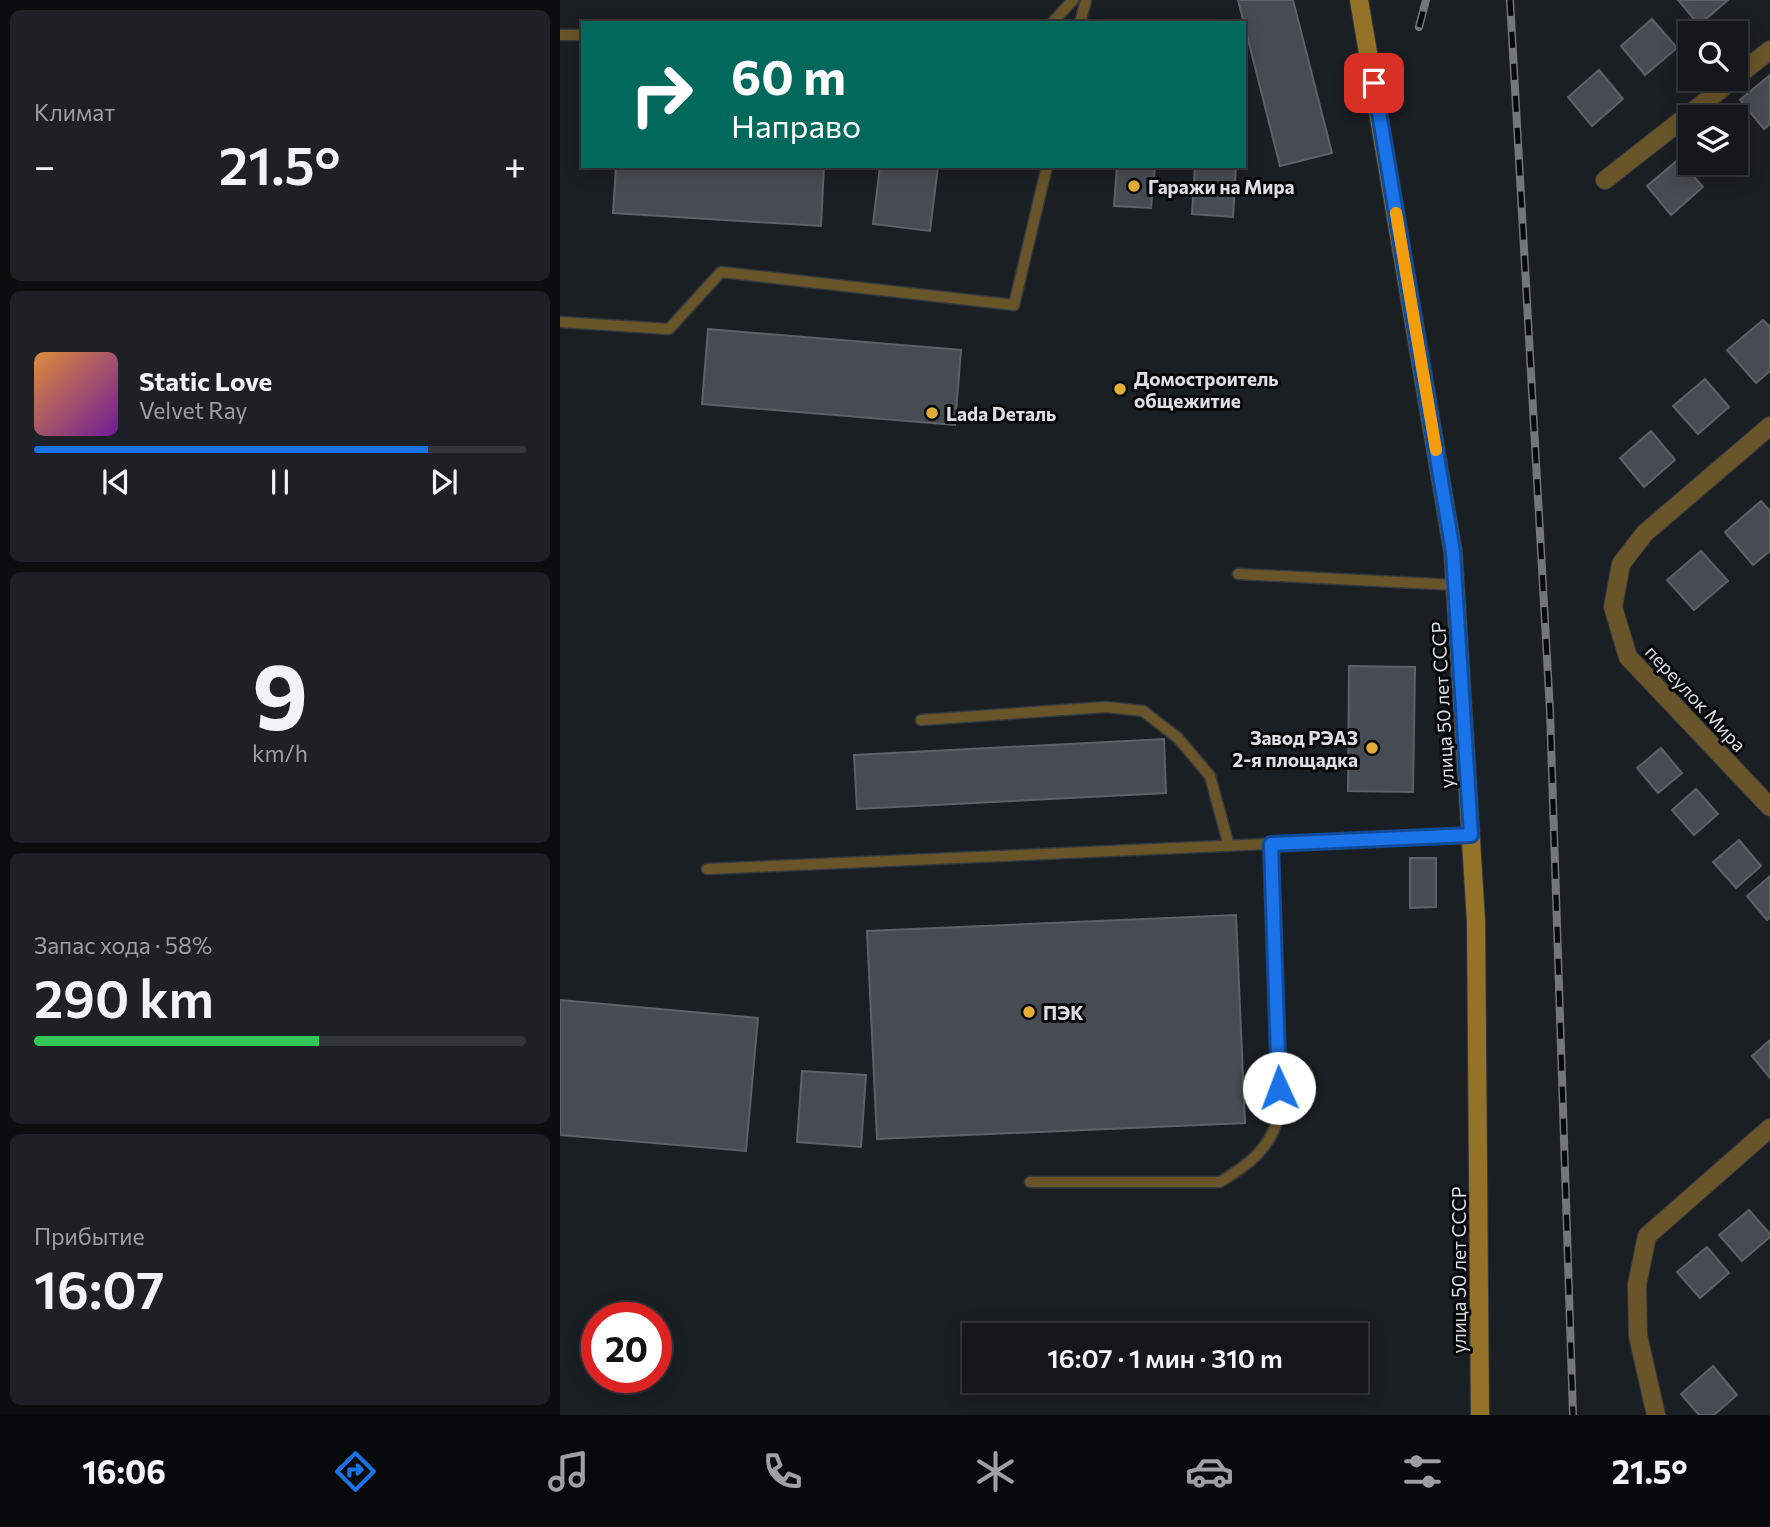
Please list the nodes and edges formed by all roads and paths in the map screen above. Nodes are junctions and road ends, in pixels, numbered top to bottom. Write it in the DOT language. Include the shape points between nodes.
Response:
graph roads {
  1 [pos="1073,0"];
  2 [pos="1086,0"];
  3 [pos="1359,0"];
  4 [pos="1054,21"];
  5 [pos="1081,21"];
  6 [pos="560,35"];
  7 [pos="581,35"];
  8 [pos="1770,50"];
  9 [pos="1748,68"];
  10 [pos="1718,91"];
  11 [pos="1047,168"];
  12 [pos="1605,180"];
  13 [pos="560,322"];
  14 [pos="1770,426"];
  15 [pos="1238,574"];
  16 [pos="1456,585"];
  17 [pos="921,720"];
  18 [pos="1770,807"];
  19 [pos="1471,835"];
  20 [pos="1271,844"];
  21 [pos="1229,846"];
  22 [pos="707,869"];
  23 [pos="1770,1128"];
  24 [pos="1030,1182"];
  25 [pos="1480,1415"];
  26 [pos="1656,1415"];
  1 -- 4 [label="lane"];
  2 -- 5 [label="lane"];
  3 -- 16 [label="street, улица 50 лет СССР"];
  6 -- 7 [label="lane"];
  8 -- 9 [label="street"];
  10 -- 12 [label="street"];
  11 -- 13 [label="lane" via="1014,305 721,272 669,329"];
  14 -- 18 [label="street, переулок Мира" via="1645,533 1621,564 1614,607 1628,657"];
  15 -- 16 [label="lane"];
  16 -- 19 [label="street, улица 50 лет СССР"];
  17 -- 21 [label="lane" via="1106,707 1143,711 1178,738 1210,776"];
  19 -- 20 [label="lane"];
  19 -- 25 [label="street, улица 50 лет СССР" via="1476,921"];
  20 -- 21 [label="lane"];
  20 -- 24 [label="lane" via="1279,1115 1274,1134 1252,1161 1220,1182"];
  21 -- 22 [label="lane"];
  23 -- 26 [label="street" via="1647,1236 1637,1285 1638,1336"];
}
